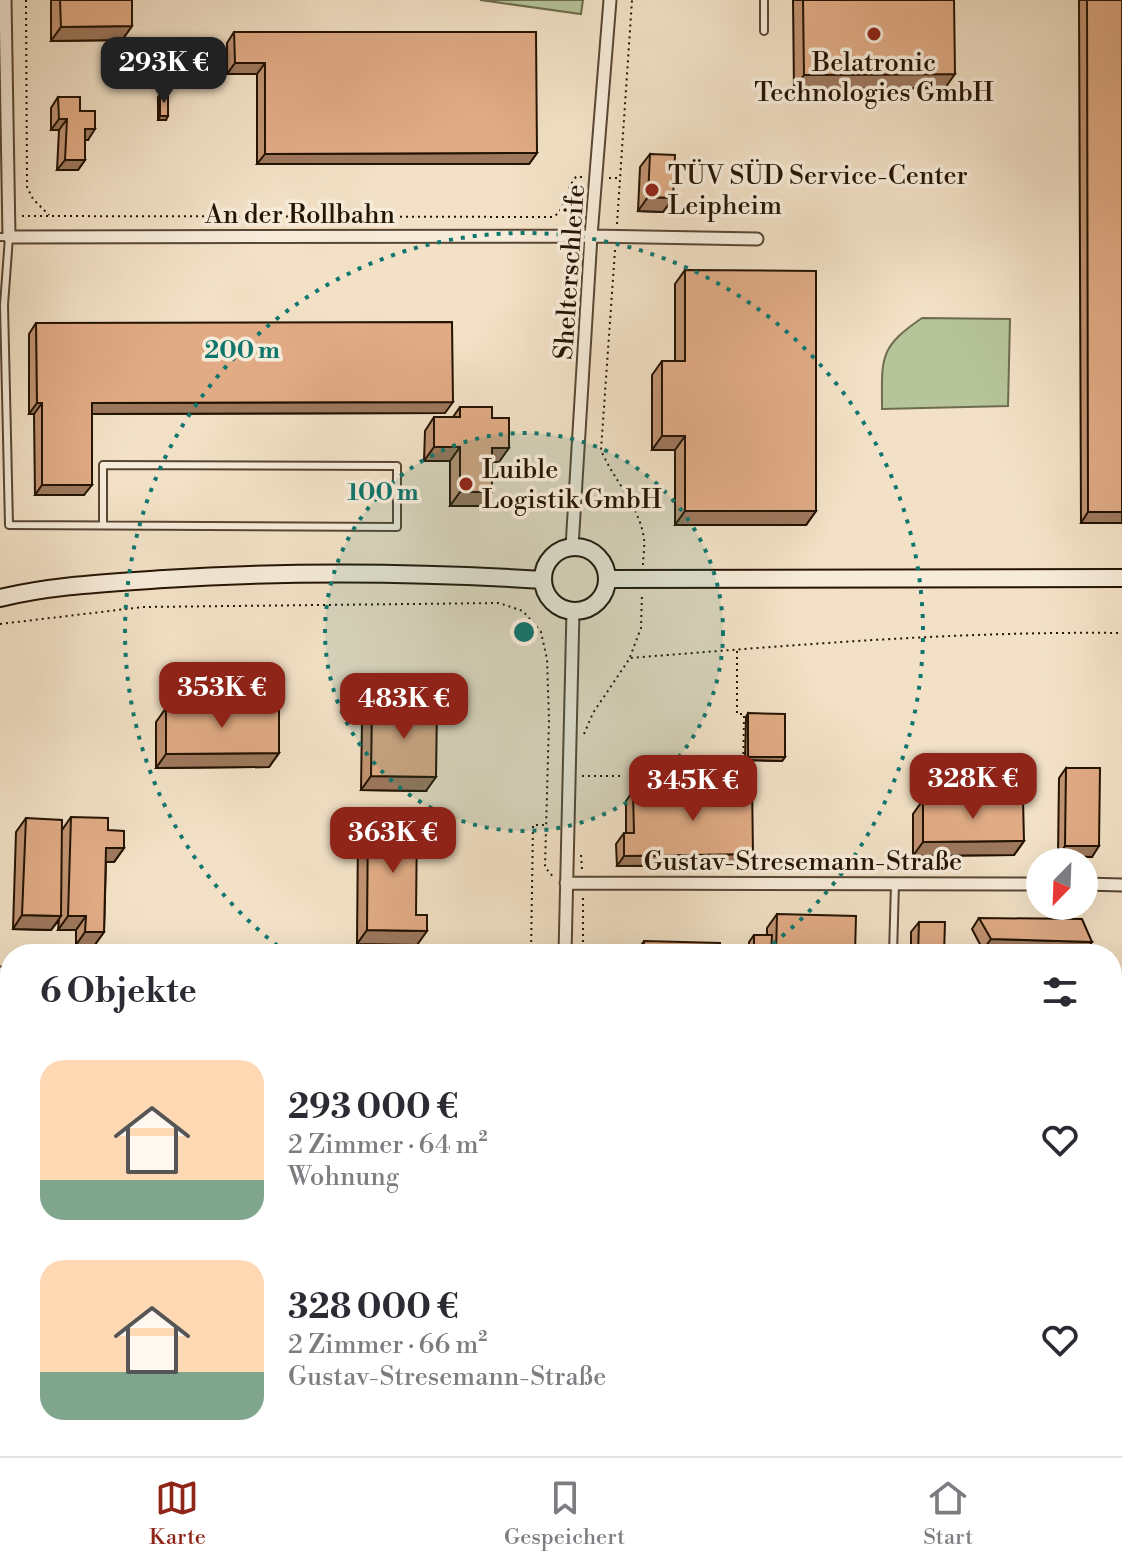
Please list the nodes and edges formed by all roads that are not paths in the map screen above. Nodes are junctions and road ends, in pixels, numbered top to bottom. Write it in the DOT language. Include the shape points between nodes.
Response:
graph roads {
  1 [pos="5,0"];
  2 [pos="610,0"];
  3 [pos="764,0"];
  4 [pos="764,31"];
  5 [pos="591,236"];
  6 [pos="4,237"];
  7 [pos="757,239"];
  8 [pos="103,525"];
  9 [pos="572,547"];
  10 [pos="1122,578"];
  11 [pos="608,579"];
  12 [pos="543,580"];
  13 [pos="0,598"];
  14 [pos="573,611"];
  15 [pos="566,883"];
  16 [pos="895,884"];
  17 [pos="1026,884"];
  18 [pos="1098,884"];
  19 [pos="1122,885"];
  20 [pos="565,944"];
  21 [pos="893,944"];
  1 -- 6 [label="street" via="9,216"];
  2 -- 5 [label="street, Shelterschleife"];
  3 -- 4 [label="lane"];
  5 -- 6 [label="street, An der Rollbahn"];
  5 -- 7 [label="street, An der Rollbahn"];
  5 -- 9 [label="street, Shelterschleife"];
  6 -- 8 [label="lane" via="9,525"];
  8 -- 8 [label="lane" via="397,527 397,466 103,465"];
  9 -- 11 [label="main road" via="597,555"];
  9 -- 12 [label="main road" via="552,558"];
  10 -- 11 [label="main road"];
  11 -- 14 [label="main road" via="593,606"];
  12 -- 13 [label="main road" via="439,573 212,576 45,587"];
  12 -- 14 [label="main road" via="552,601"];
  14 -- 15 [label="street"];
  15 -- 16 [label="street, Gustav-Stresemann-Straße"];
  15 -- 20 [label="street"];
  16 -- 17 [label="street, Gustav-Stresemann-Straße"];
  16 -- 21 [label="lane"];
  18 -- 19 [label="street"];
}
